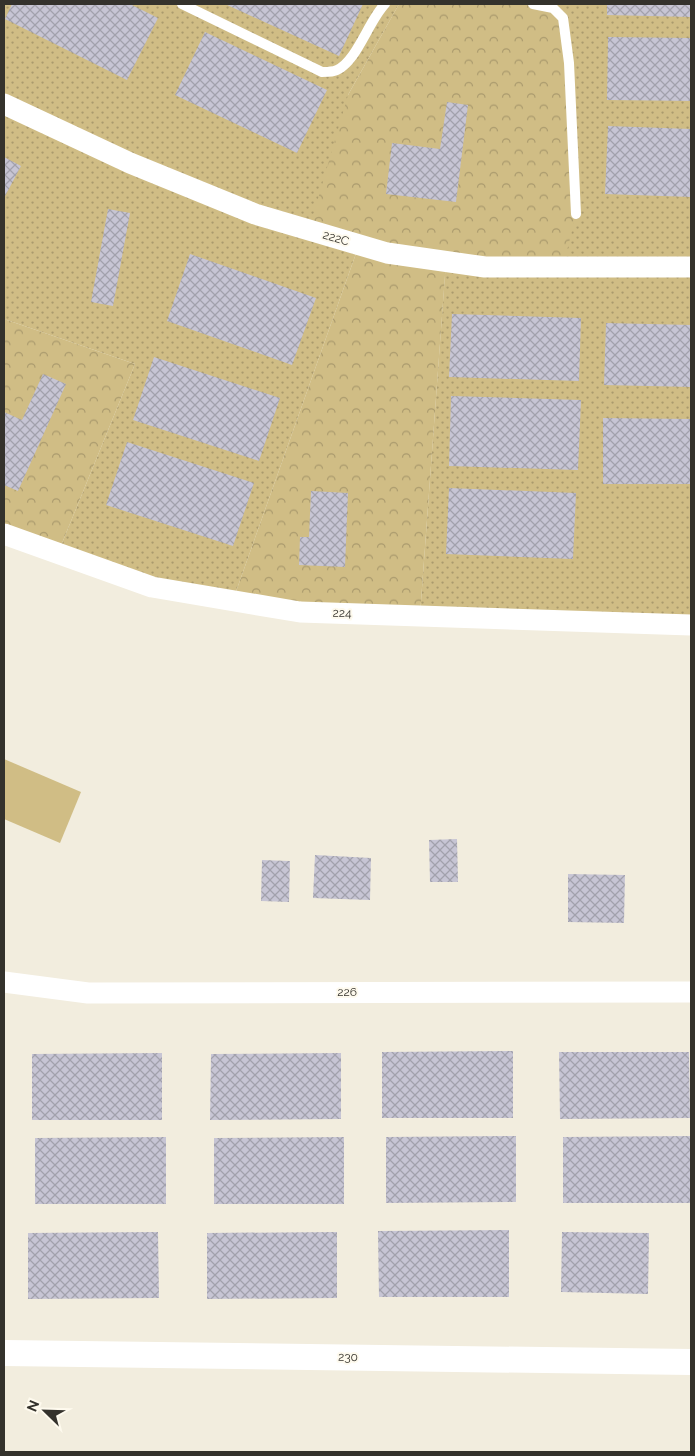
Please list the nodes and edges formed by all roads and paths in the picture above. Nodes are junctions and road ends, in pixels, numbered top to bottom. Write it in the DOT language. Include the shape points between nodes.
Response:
graph roads {
  1 [pos="182,4"];
  2 [pos="385,4"];
  3 [pos="533,4"];
  4 [pos="199,7"];
  5 [pos="4,104"];
  6 [pos="576,214"];
  7 [pos="691,267"];
  8 [pos="4,534"];
  9 [pos="691,625"];
  10 [pos="4,982"];
  11 [pos="691,992"];
  12 [pos="4,1352"];
  13 [pos="691,1362"];
  1 -- 4 [label="lane"];
  2 -- 4 [label="lane" via="376,13 349,62 337,70 322,72"];
  3 -- 6 [label="lane" via="553,8 564,18"];
  5 -- 7 [label="street, 222C" via="130,163 254,214 388,253 486,267"];
  8 -- 9 [label="street, 224" via="152,587 300,612"];
  10 -- 11 [label="street, 226" via="88,993"];
  12 -- 13 [label="street, 230"];
}
